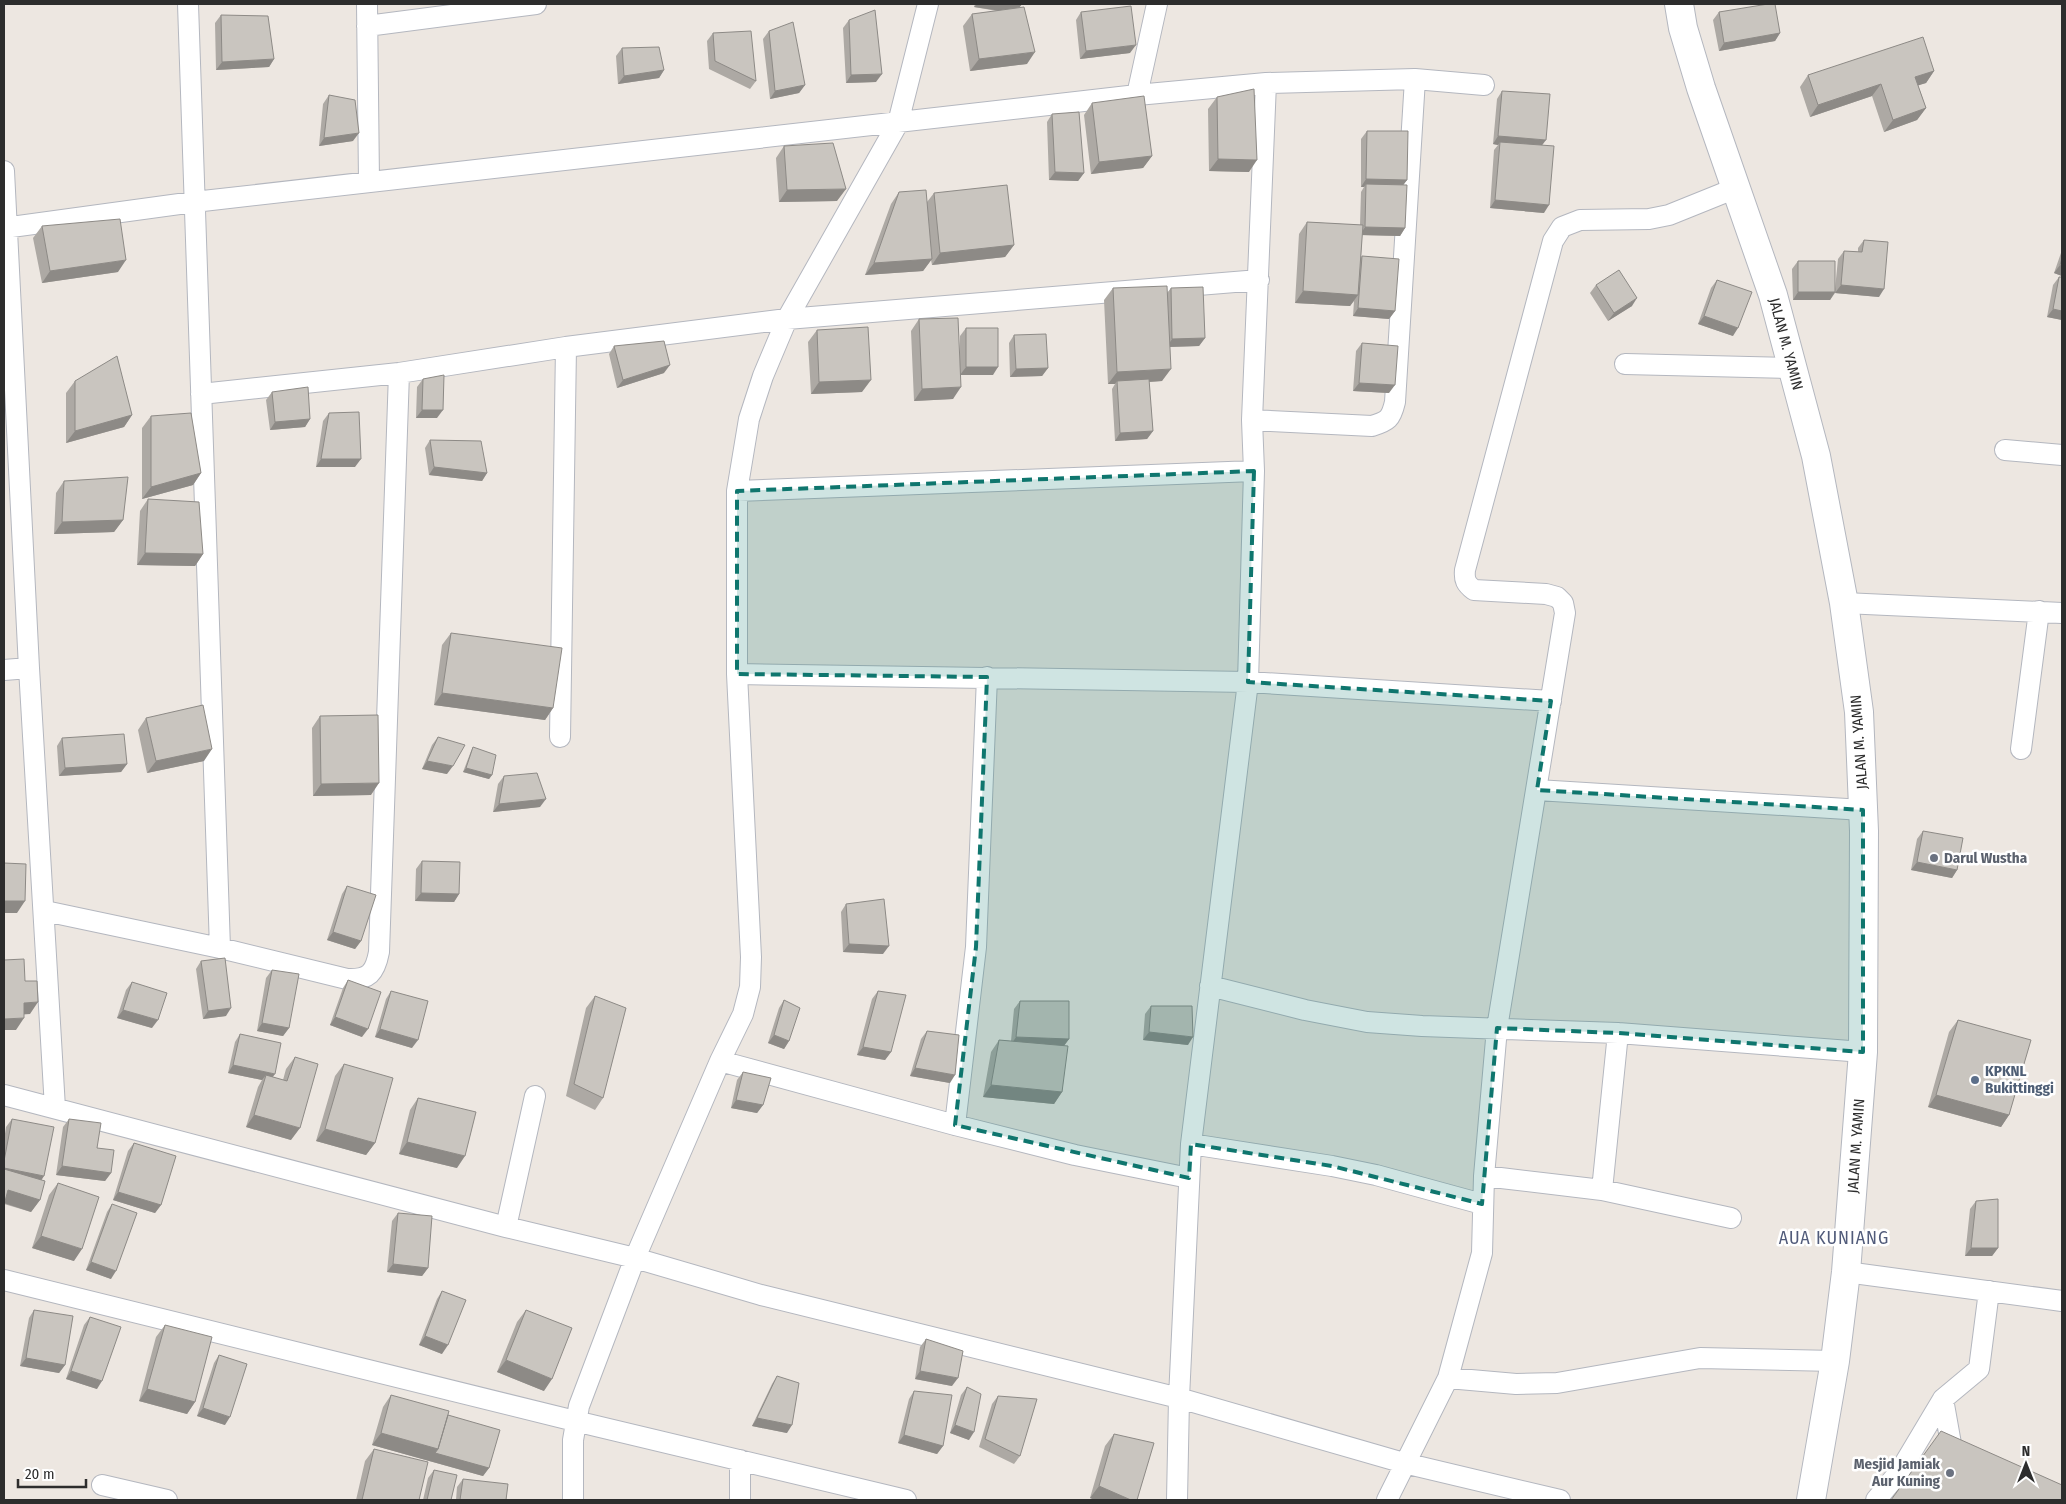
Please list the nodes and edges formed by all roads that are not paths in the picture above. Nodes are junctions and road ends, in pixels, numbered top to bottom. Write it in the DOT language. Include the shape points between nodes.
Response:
graph roads {
  1 [pos="188,4"];
  2 [pos="368,4"];
  3 [pos="536,4"];
  4 [pos="928,4"];
  5 [pos="1157,4"];
  6 [pos="1679,4"];
  7 [pos="367,26"];
  8 [pos="1415,79"];
  9 [pos="1266,83"];
  10 [pos="1484,85"];
  11 [pos="1138,95"];
  12 [pos="898,123"];
  13 [pos="4,171"];
  14 [pos="369,182"];
  15 [pos="1736,188"];
  16 [pos="194,202"];
  17 [pos="5,228"];
  18 [pos="1259,280"];
  19 [pos="787,319"];
  20 [pos="566,347"];
  21 [pos="1624,364"];
  22 [pos="1793,368"];
  23 [pos="399,373"];
  24 [pos="201,394"];
  25 [pos="1252,420"];
  26 [pos="2005,450"];
  27 [pos="2062,455"];
  28 [pos="1254,470"];
  29 [pos="737,491"];
  30 [pos="1844,603"];
  31 [pos="2039,611"];
  32 [pos="2062,613"];
  33 [pos="29,668"];
  34 [pos="4,670"];
  35 [pos="737,674"];
  36 [pos="987,677"];
  37 [pos="1248,682"];
  38 [pos="1551,701"];
  39 [pos="560,737"];
  40 [pos="2021,749"];
  41 [pos="1537,790"];
  42 [pos="1863,810"];
  43 [pos="45,911"];
  44 [pos="220,948"];
  45 [pos="1210,986"];
  46 [pos="1498,1028"];
  47 [pos="1618,1033"];
  48 [pos="1863,1052"];
  49 [pos="720,1061"];
  50 [pos="4,1095"];
  51 [pos="535,1096"];
  52 [pos="55,1108"];
  53 [pos="955,1126"];
  54 [pos="1191,1144"];
  55 [pos="1484,1176"];
  56 [pos="1189,1178"];
  57 [pos="1602,1190"];
  58 [pos="1482,1204"];
  59 [pos="1731,1218"];
  60 [pos="506,1227"];
  61 [pos="635,1258"];
  62 [pos="1846,1272"];
  63 [pos="4,1280"];
  64 [pos="1990,1291"];
  65 [pos="2061,1298"];
  66 [pos="1834,1361"];
  67 [pos="1448,1378"];
  68 [pos="1179,1398"];
  69 [pos="1943,1399"];
  70 [pos="575,1421"];
  71 [pos="740,1460"];
  72 [pos="1979,1462"];
  73 [pos="1404,1463"];
  74 [pos="102,1485"];
  75 [pos="878,1497"];
  76 [pos="167,1500"];
  77 [pos="573,1500"];
  78 [pos="740,1500"];
  79 [pos="906,1500"];
  80 [pos="1177,1500"];
  81 [pos="1387,1500"];
  82 [pos="1560,1500"];
  83 [pos="1811,1500"];
  84 [pos="1876,1500"];
  1 -- 16 [label="street"];
  2 -- 7 [label="street"];
  3 -- 7 [label="street"];
  4 -- 12 [label="street"];
  5 -- 11 [label="street"];
  6 -- 15 [label="street, JALAN M. YAMIN" via="1701,88"];
  7 -- 14 [label="street"];
  8 -- 9 [label="street"];
  8 -- 10 [label="street"];
  8 -- 25 [label="street" via="1392,414 1385,422 1372,426"];
  9 -- 11 [label="street"];
  9 -- 18 [label="street"];
  11 -- 12 [label="street"];
  12 -- 14 [label="street"];
  12 -- 19 [label="street"];
  13 -- 17 [label="street"];
  14 -- 16 [label="street"];
  15 -- 22 [label="street, JALAN M. YAMIN" via="1773,294"];
  15 -- 38 [label="street" via="1669,215 1649,219 1580,220 1562,227 1552,241 1464,577 1474,590 1546,594 1564,603"];
  16 -- 17 [label="street"];
  16 -- 24 [label="street"];
  17 -- 33 [label="street"];
  18 -- 19 [label="street"];
  18 -- 25 [label="street"];
  19 -- 20 [label="street"];
  19 -- 29 [label="street" via="749,419"];
  20 -- 23 [label="street"];
  20 -- 39 [label="street"];
  21 -- 22 [label="street"];
  22 -- 30 [label="street, JALAN M. YAMIN" via="1816,456"];
  23 -- 24 [label="street"];
  23 -- 44 [label="street" via="376,966 371,974 360,980 347,979"];
  24 -- 44 [label="street"];
  25 -- 28 [label="street"];
  26 -- 27 [label="street"];
  28 -- 29 [label="street"];
  28 -- 37 [label="street"];
  29 -- 35 [label="street"];
  30 -- 31 [label="street"];
  30 -- 42 [label="street, JALAN M. YAMIN" via="1859,712"];
  31 -- 32 [label="street"];
  31 -- 40 [label="street"];
  33 -- 34 [label="street"];
  33 -- 43 [label="street"];
  35 -- 36 [label="street"];
  35 -- 49 [label="street" via="751,947 750,986 743,1014"];
  36 -- 37 [label="street"];
  36 -- 53 [label="street" via="976,947"];
  37 -- 38 [label="street"];
  37 -- 45 [label="street"];
  38 -- 41 [label="street"];
  41 -- 42 [label="street"];
  41 -- 46 [label="street"];
  42 -- 48 [label="street, JALAN M. YAMIN"];
  43 -- 44 [label="street"];
  43 -- 52 [label="street"];
  45 -- 46 [label="street" via="1367,1022"];
  45 -- 54 [label="street"];
  46 -- 47 [label="street"];
  46 -- 55 [label="street"];
  47 -- 48 [label="street"];
  47 -- 57 [label="street"];
  48 -- 62 [label="street, JALAN M. YAMIN"];
  49 -- 53 [label="street"];
  49 -- 61 [label="street"];
  50 -- 52 [label="street"];
  51 -- 60 [label="street"];
  52 -- 60 [label="street"];
  53 -- 56 [label="street"];
  54 -- 56 [label="street"];
  54 -- 58 [label="street" via="1376,1175"];
  55 -- 57 [label="street"];
  55 -- 58 [label="street"];
  56 -- 68 [label="street"];
  57 -- 59 [label="street"];
  58 -- 67 [label="street" via="1480,1262"];
  60 -- 61 [label="street"];
  61 -- 68 [label="street" via="761,1295"];
  61 -- 70 [label="street"];
  62 -- 64 [label="street"];
  62 -- 66 [label="street, JALAN M. YAMIN"];
  63 -- 70 [label="street"];
  64 -- 65 [label="street"];
  64 -- 69 [label="street" via="1979,1369"];
  66 -- 67 [label="street" via="1700,1358 1538,1385"];
  66 -- 83 [label="street, JALAN M. YAMIN"];
  67 -- 73 [label="street"];
  68 -- 73 [label="street"];
  68 -- 80 [label="street"];
  69 -- 72 [label="street" via="1953,1455"];
  69 -- 84 [label="street" via="1900,1471"];
  70 -- 71 [label="street"];
  70 -- 77 [label="street"];
  71 -- 75 [label="street"];
  71 -- 78 [label="street"];
  73 -- 81 [label="street"];
  73 -- 82 [label="street"];
  74 -- 76 [label="street"];
  75 -- 79 [label="street"];
}
